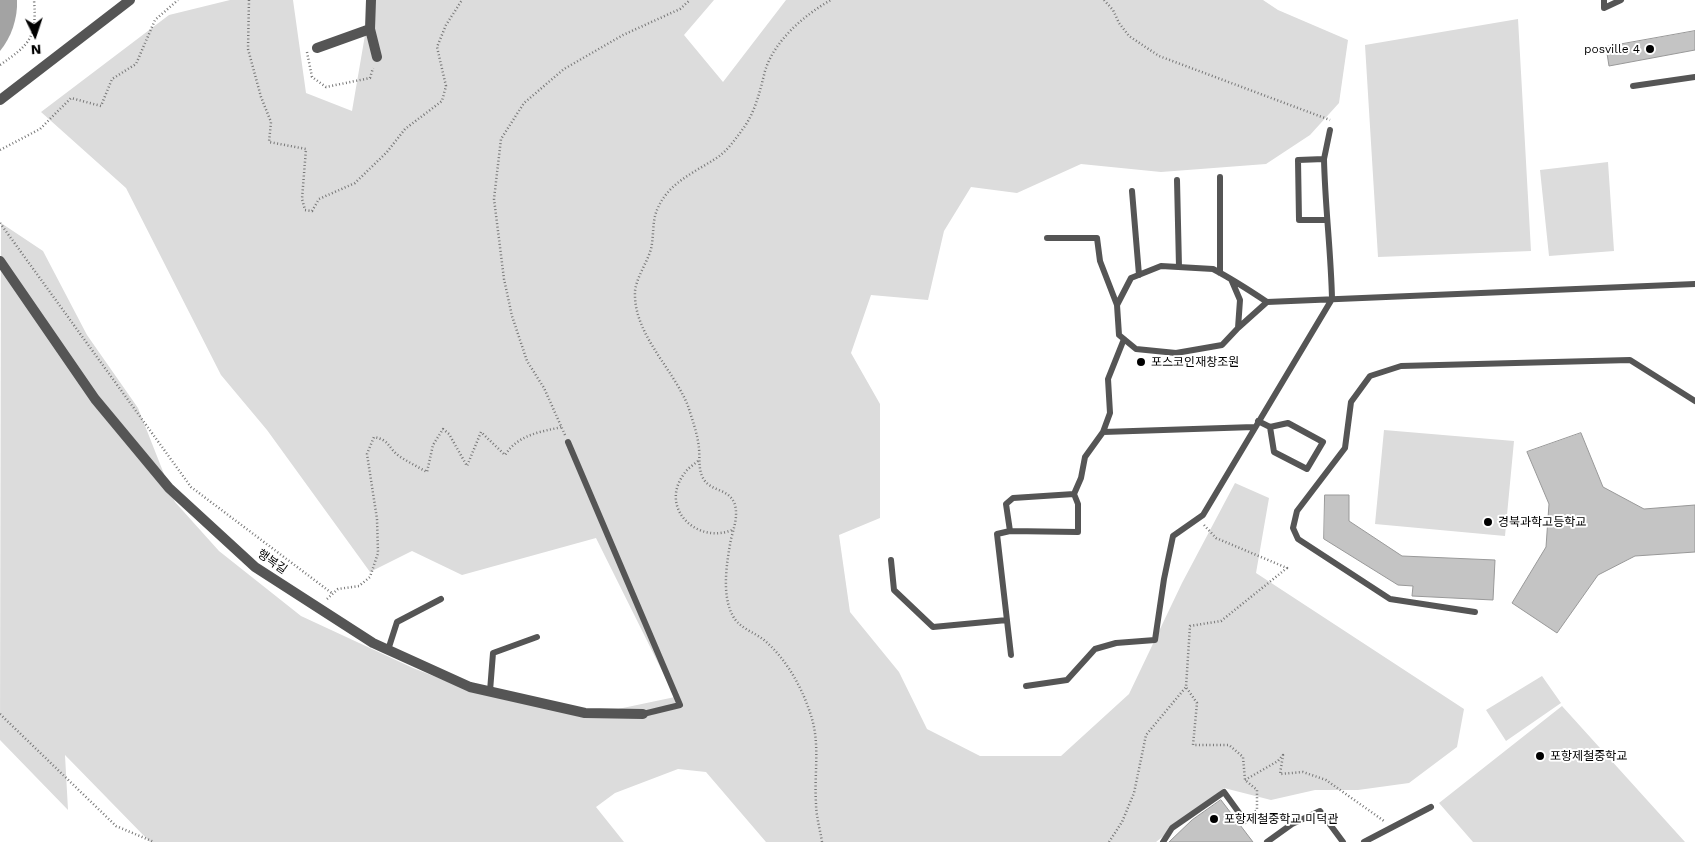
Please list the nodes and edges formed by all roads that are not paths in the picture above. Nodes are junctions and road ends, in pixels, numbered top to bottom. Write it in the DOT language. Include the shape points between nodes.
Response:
graph roads {
  1 [pos="130,0"];
  2 [pos="371,0"];
  3 [pos="1604,0"];
  4 [pos="1621,0"];
  5 [pos="370,29"];
  6 [pos="317,48"];
  7 [pos="377,57"];
  8 [pos="1695,77"];
  9 [pos="1633,86"];
  10 [pos="0,100"];
  11 [pos="1330,130"];
  12 [pos="1324,159"];
  13 [pos="1220,177"];
  14 [pos="1177,180"];
  15 [pos="1132,191"];
  16 [pos="1325,220"];
  17 [pos="1047,238"];
  18 [pos="0,261"];
  19 [pos="1180,267"];
  20 [pos="1220,273"];
  21 [pos="1139,274"];
  22 [pos="1231,279"];
  23 [pos="1695,284"];
  24 [pos="1332,299"];
  25 [pos="1267,302"];
  26 [pos="1117,305"];
  27 [pos="1238,328"];
  28 [pos="1124,339"];
  29 [pos="1695,401"];
  30 [pos="1256,424"];
  31 [pos="1270,427"];
  32 [pos="1104,432"];
  33 [pos="568,442"];
  34 [pos="1074,494"];
  35 [pos="1010,532"];
  36 [pos="891,560"];
  37 [pos="441,599"];
  38 [pos="1476,612"];
  39 [pos="1007,620"];
  40 [pos="537,637"];
  41 [pos="388,650"];
  42 [pos="1011,655"];
  43 [pos="1026,686"];
  44 [pos="490,691"];
  45 [pos="643,714"];
  46 [pos="1431,807"];
  47 [pos="1245,820"];
  48 [pos="1163,842"];
  49 [pos="1267,842"];
  50 [pos="1343,842"];
  51 [pos="1364,842"];
  1 -- 10 [label="street"];
  2 -- 5 [label="street"];
  3 -- 4 [label="lane" via="1604,8"];
  5 -- 6 [label="street"];
  5 -- 7 [label="street"];
  8 -- 9 [label="lane"];
  11 -- 12 [label="lane"];
  12 -- 16 [label="lane"];
  12 -- 16 [label="lane" via="1298,160 1298,182 1299,220"];
  13 -- 20 [label="lane"];
  14 -- 19 [label="lane"];
  15 -- 21 [label="lane"];
  16 -- 24 [label="lane"];
  17 -- 26 [label="lane" via="1098,238 1100,261"];
  18 -- 41 [label="street, 행복길" via="95,399 169,488 255,567"];
  19 -- 20 [label="lane" via="1213,269"];
  19 -- 21 [label="lane" via="1161,266"];
  20 -- 22 [label="lane"];
  21 -- 26 [label="lane" via="1131,278"];
  22 -- 25 [label="lane"];
  22 -- 27 [label="lane" via="1240,300"];
  23 -- 24 [label="lane"];
  24 -- 25 [label="lane"];
  24 -- 30 [label="lane"];
  25 -- 27 [label="lane"];
  26 -- 28 [label="lane" via="1119,335"];
  27 -- 28 [label="lane" via="1222,345 1176,353 1136,349"];
  28 -- 32 [label="lane" via="1108,379 1110,412"];
  29 -- 38 [label="lane" via="1630,360 1401,366 1370,376 1351,402 1345,448 1297,511 1293,528 1298,539 1390,599"];
  30 -- 31 [label="lane"];
  30 -- 32 [label="lane"];
  30 -- 43 [label="lane" via="1204,515 1173,536 1155,640 1116,643 1095,649 1067,680"];
  31 -- 31 [label="lane" via="1288,423 1323,442 1307,469 1274,452"];
  32 -- 34 [label="lane" via="1085,457"];
  33 -- 45 [label="lane" via="680,706"];
  34 -- 35 [label="lane" via="1013,498 1006,504"];
  34 -- 35 [label="lane" via="1078,504 1078,532"];
  35 -- 39 [label="lane" via="996,534"];
  36 -- 39 [label="lane" via="894,590 933,627"];
  37 -- 41 [label="lane" via="398,622"];
  39 -- 42 [label="lane"];
  40 -- 44 [label="lane" via="493,653"];
  41 -- 44 [label="street, 행복길" via="470,687"];
  44 -- 45 [label="street, 행복길" via="585,713"];
  46 -- 51 [label="lane"];
  47 -- 48 [label="lane" via="1224,792 1172,828"];
  49 -- 50 [label="lane" via="1292,824 1320,811"];
}
